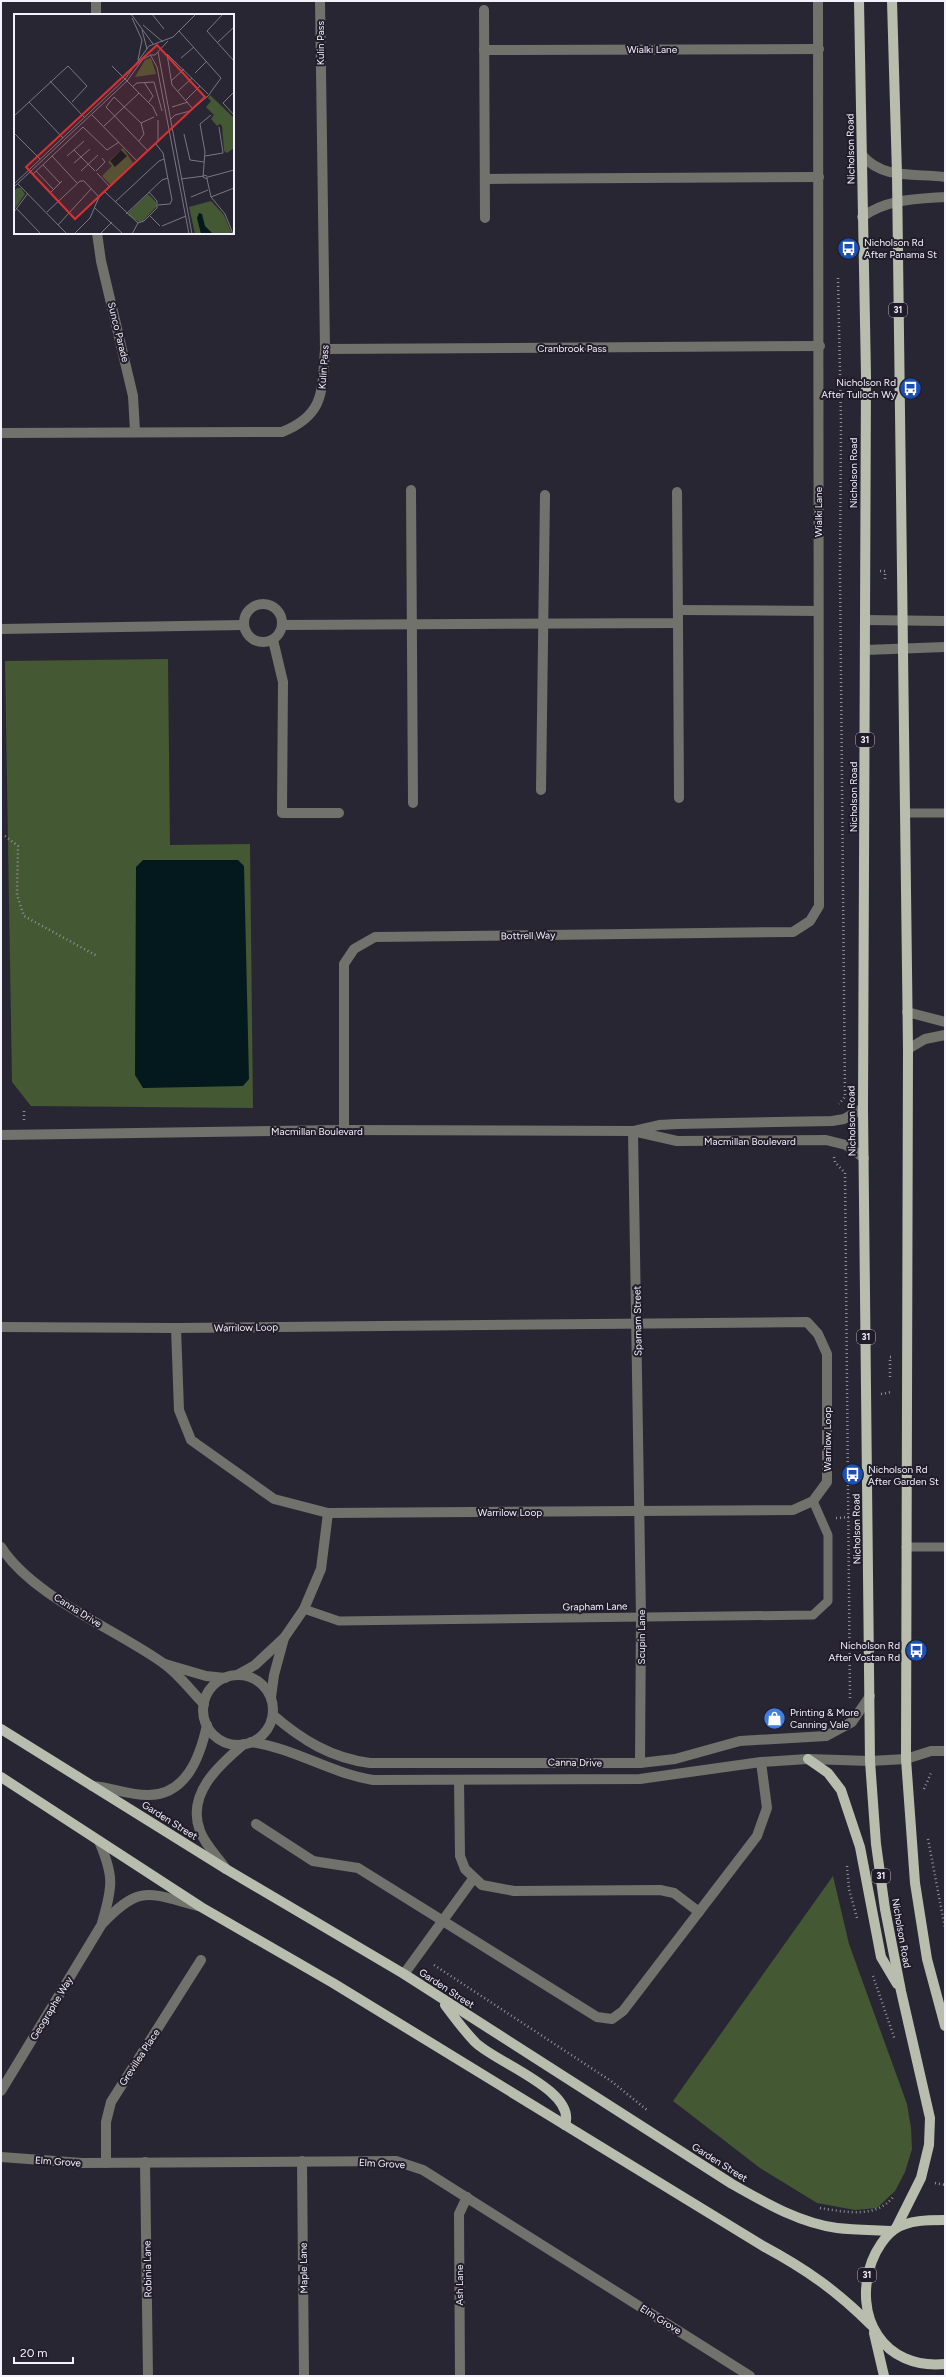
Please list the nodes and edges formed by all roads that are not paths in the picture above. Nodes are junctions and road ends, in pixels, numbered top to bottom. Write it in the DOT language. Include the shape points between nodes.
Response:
graph roads {
  1 [pos="96,1"];
  2 [pos="320,1"];
  3 [pos="818,1"];
  4 [pos="859,1"];
  5 [pos="892,1"];
  6 [pos="484,10"];
  7 [pos="96,14"];
  8 [pos="819,49"];
  9 [pos="484,50"];
  10 [pos="862,155"];
  11 [pos="897,174"];
  12 [pos="819,177"];
  13 [pos="945,177"];
  14 [pos="486,178"];
  15 [pos="945,197"];
  16 [pos="897,202"];
  17 [pos="862,217"];
  18 [pos="485,218"];
  19 [pos="97,234"];
  20 [pos="820,346"];
  21 [pos="325,349"];
  22 [pos="135,431"];
  23 [pos="1,433"];
  24 [pos="411,490"];
  25 [pos="677,492"];
  26 [pos="545,495"];
  27 [pos="678,610"];
  28 [pos="818,611"];
  29 [pos="902,619"];
  30 [pos="865,620"];
  31 [pos="945,621"];
  32 [pos="412,623"];
  33 [pos="678,623"];
  34 [pos="282,624"];
  35 [pos="543,624"];
  36 [pos="243,625"];
  37 [pos="1,629"];
  38 [pos="273,640"];
  39 [pos="903,648"];
  40 [pos="945,648"];
  41 [pos="866,650"];
  42 [pos="542,790"];
  43 [pos="679,798"];
  44 [pos="413,803"];
  45 [pos="339,813"];
  46 [pos="905,813"];
  47 [pos="945,813"];
  48 [pos="819,848"];
  49 [pos="907,1012"];
  50 [pos="945,1022"];
  51 [pos="945,1034"];
  52 [pos="908,1049"];
  53 [pos="863,1108"];
  54 [pos="344,1130"];
  55 [pos="633,1131"];
  56 [pos="1,1135"];
  57 [pos="864,1158"];
  58 [pos="637,1324"];
  59 [pos="1,1328"];
  60 [pos="176,1328"];
  61 [pos="813,1501"];
  62 [pos="640,1511"];
  63 [pos="328,1513"];
  64 [pos="1,1547"];
  65 [pos="906,1547"];
  66 [pos="945,1547"];
  67 [pos="304,1609"];
  68 [pos="641,1616"];
  69 [pos="284,1638"];
  70 [pos="165,1664"];
  71 [pos="237,1675"];
  72 [pos="225,1678"];
  73 [pos="870,1696"];
  74 [pos="271,1697"];
  75 [pos="204,1704"];
  76 [pos="273,1715"];
  77 [pos="207,1725"];
  78 [pos="1,1729"];
  79 [pos="248,1743"];
  80 [pos="945,1751"];
  81 [pos="808,1759"];
  82 [pos="906,1759"];
  83 [pos="870,1761"];
  84 [pos="761,1762"];
  85 [pos="640,1763"];
  86 [pos="1,1777"];
  87 [pos="458,1780"];
  88 [pos="92,1786"];
  89 [pos="256,1824"];
  90 [pos="99,1841"];
  91 [pos="226,1870"];
  92 [pos="473,1879"];
  93 [pos="202,1907"];
  94 [pos="699,1912"];
  95 [pos="442,1920"];
  96 [pos="102,1924"];
  97 [pos="201,1960"];
  98 [pos="404,1974"];
  99 [pos="931,1976"];
  100 [pos="901,1990"];
  101 [pos="439,1999"];
  102 [pos="945,2003"];
  103 [pos="945,2026"];
  104 [pos="1,2091"];
  105 [pos="565,2125"];
  106 [pos="1,2157"];
  107 [pos="302,2161"];
  108 [pos="145,2162"];
  109 [pos="106,2163"];
  110 [pos="466,2197"];
  111 [pos="945,2220"];
  112 [pos="894,2229"];
  113 [pos="872,2329"];
  114 [pos="945,2364"];
  115 [pos="148,2376"];
  116 [pos="304,2376"];
  117 [pos="460,2376"];
  118 [pos="750,2376"];
  119 [pos="884,2376"];
  1 -- 7 [label="street"];
  2 -- 21 [label="street, Kulin Pass"];
  3 -- 8 [label="street, Wialki Lane"];
  4 -- 10 [label="main road, Nicholson Road / 31"];
  5 -- 11 [label="main road, Nicholson Road / 31"];
  6 -- 9 [label="street"];
  8 -- 9 [label="street, Wialki Lane"];
  8 -- 12 [label="street, Wialki Lane"];
  9 -- 14 [label="street"];
  10 -- 11 [label="street" via="869,164"];
  10 -- 17 [label="main road, Nicholson Road / 31"];
  11 -- 13 [label="street"];
  11 -- 16 [label="main road, Nicholson Road / 31"];
  12 -- 14 [label="street"];
  12 -- 20 [label="street, Wialki Lane"];
  14 -- 18 [label="street"];
  15 -- 16 [label="street"];
  16 -- 17 [label="street" via="874,208"];
  16 -- 29 [label="main road, Nicholson Road / 31"];
  17 -- 30 [label="main road, Nicholson Road / 31" via="866,376"];
  19 -- 22 [label="street, Sunco Parade" via="101,261 133,396"];
  20 -- 21 [label="street, Cranbrook Pass"];
  20 -- 28 [label="street, Wialki Lane"];
  21 -- 22 [label="street, Kulin Pass" via="319,402 309,418 295,427 282,432"];
  22 -- 23 [label="street, Kulin Pass"];
  24 -- 32 [label="street"];
  25 -- 27 [label="street"];
  26 -- 35 [label="street"];
  27 -- 28 [label="street"];
  27 -- 33 [label="street"];
  28 -- 48 [label="street, Wialki Lane"];
  29 -- 30 [label="street"];
  29 -- 31 [label="street"];
  29 -- 39 [label="main road, Nicholson Road / 31"];
  30 -- 41 [label="main road, Nicholson Road / 31"];
  32 -- 34 [label="street"];
  32 -- 35 [label="street"];
  32 -- 44 [label="street"];
  33 -- 35 [label="street"];
  33 -- 43 [label="street"];
  34 -- 36 [label="street" via="280,612 272,605 263,603 253,606 245,614"];
  34 -- 38 [label="street" via="280,632"];
  35 -- 42 [label="street"];
  36 -- 37 [label="street"];
  36 -- 38 [label="street" via="252,639 261,642"];
  38 -- 45 [label="street" via="283,682 282,813"];
  39 -- 40 [label="street"];
  39 -- 41 [label="street"];
  39 -- 46 [label="main road, Nicholson Road / 31"];
  41 -- 53 [label="main road, Nicholson Road / 31"];
  46 -- 47 [label="lane"];
  46 -- 49 [label="main road, Nicholson Road / 31"];
  48 -- 54 [label="street, Bottrell Way" via="819,906 810,921 793,932 375,937 354,950 344,964"];
  49 -- 50 [label="street"];
  49 -- 52 [label="main road, Nicholson Road / 31"];
  51 -- 52 [label="street" via="925,1039"];
  52 -- 65 [label="main road, Nicholson Road / 31"];
  53 -- 55 [label="street, Macmillan Boulevard" via="844,1119 832,1121 677,1124"];
  53 -- 57 [label="main road, Nicholson Road / 31"];
  54 -- 55 [label="street, Macmillan Boulevard"];
  54 -- 56 [label="street, Macmillan Boulevard"];
  55 -- 57 [label="street, Macmillan Boulevard" via="676,1141 826,1140 846,1145"];
  55 -- 58 [label="street, Sparnam Street"];
  57 -- 73 [label="main road, Nicholson Road / 31"];
  58 -- 60 [label="street, Warrilow Loop"];
  58 -- 61 [label="street, Warrilow Loop" via="807,1322 818,1334 827,1354 827,1482"];
  58 -- 62 [label="street, Sparnam Street"];
  59 -- 60 [label="street, Warrilow Loop"];
  60 -- 63 [label="street, Warrilow Loop" via="179,1410 191,1440 274,1499"];
  61 -- 62 [label="street, Warrilow Loop" via="793,1510"];
  61 -- 68 [label="lane, Grapham Lane" via="828,1535 828,1602 813,1615"];
  62 -- 63 [label="street, Warrilow Loop"];
  62 -- 68 [label="street, Scupin Lane"];
  63 -- 67 [label="street" via="322,1569"];
  64 -- 70 [label="street, Canna Drive" via="10,1561 32,1581"];
  65 -- 66 [label="lane"];
  65 -- 82 [label="main road, Nicholson Road / 31"];
  67 -- 68 [label="lane, Grapham Lane" via="339,1621"];
  67 -- 69 [label="street"];
  68 -- 85 [label="street, Scupin Lane"];
  69 -- 71 [label="street" via="255,1665"];
  69 -- 74 [label="street" via="273,1677"];
  70 -- 72 [label="street, Canna Drive" via="206,1676"];
  70 -- 75 [label="street, Canna Drive"];
  71 -- 72 [label="street"];
  71 -- 74 [label="street" via="258,1680"];
  72 -- 75 [label="street" via="215,1684"];
  73 -- 83 [label="main road, Nicholson Road / 31"];
  73 -- 85 [label="street, Canna Drive" via="852,1722 826,1736 740,1741 675,1759"];
  74 -- 76 [label="street"];
  75 -- 77 [label="street"];
  76 -- 79 [label="street" via="261,1736"];
  76 -- 85 [label="street, Canna Drive" via="304,1740 352,1761"];
  77 -- 79 [label="street" via="212,1734 222,1741 233,1744"];
  77 -- 88 [label="street" via="203,1746 189,1773 170,1791 146,1795"];
  78 -- 88 [label="main road, Garden Street"];
  79 -- 87 [label="street, Canna Drive" via="286,1750 350,1776 373,1780"];
  79 -- 91 [label="street" via="215,1771 206,1783 197,1806 196,1817 200,1832"];
  80 -- 82 [label="street, Canna Drive" via="931,1751"];
  81 -- 83 [label="street, Canna Drive"];
  81 -- 84 [label="street, Canna Drive"];
  81 -- 100 [label="main road" via="828,1773 841,1790 860,1848 881,1957"];
  82 -- 83 [label="street, Canna Drive"];
  82 -- 99 [label="main road, Nicholson Road / 31" via="915,1883"];
  83 -- 100 [label="main road, Nicholson Road / 31" via="876,1844 889,1933"];
  84 -- 87 [label="street, Canna Drive" via="640,1779"];
  84 -- 94 [label="street" via="767,1808 756,1836"];
  86 -- 90 [label="main road"];
  87 -- 92 [label="street" via="460,1856 465,1869"];
  88 -- 91 [label="main road, Garden Street"];
  89 -- 95 [label="street" via="313,1861 358,1868"];
  90 -- 93 [label="main road"];
  90 -- 96 [label="street, Geographe Way" via="111,1873 110,1893"];
  91 -- 98 [label="main road, Garden Street"];
  92 -- 94 [label="street" via="482,1885 514,1890 660,1890 674,1893"];
  92 -- 95 [label="street"];
  93 -- 96 [label="street, Geographe Way" via="146,1894 118,1907"];
  93 -- 105 [label="main road"];
  94 -- 95 [label="street" via="623,2011 612,2019 597,2017"];
  95 -- 98 [label="street"];
  96 -- 104 [label="street, Geographe Way"];
  97 -- 109 [label="street, Grevillea Place" via="111,2102 106,2122"];
  98 -- 101 [label="main road, Garden Street"];
  99 -- 102 [label="main road, 31"];
  99 -- 103 [label="main road, Nicholson Road / 31"];
  100 -- 112 [label="main road, Nicholson Road / 31" via="930,2118 929,2145 921,2178"];
  101 -- 105 [label="main road" via="477,2044 557,2096 566,2109 568,2117"];
  101 -- 112 [label="main road, Garden Street" via="769,2205 802,2219 836,2228"];
  105 -- 113 [label="main road" via="816,2276 843,2297"];
  106 -- 109 [label="street, Elm Grove"];
  107 -- 108 [label="street, Elm Grove"];
  107 -- 110 [label="street, Elm Grove" via="396,2161 411,2164"];
  107 -- 116 [label="street, Maple Lane"];
  108 -- 109 [label="street, Elm Grove"];
  108 -- 115 [label="street, Robinia Lane"];
  110 -- 117 [label="street, Ash Lane" via="459,2214"];
  110 -- 118 [label="street, Elm Grove"];
  111 -- 112 [label="main road" via="921,2220"];
  112 -- 113 [label="main road, 31" via="876,2251 867,2274 866,2299"];
  113 -- 114 [label="main road" via="889,2349 911,2362"];
  113 -- 119 [label="main road"];
}
